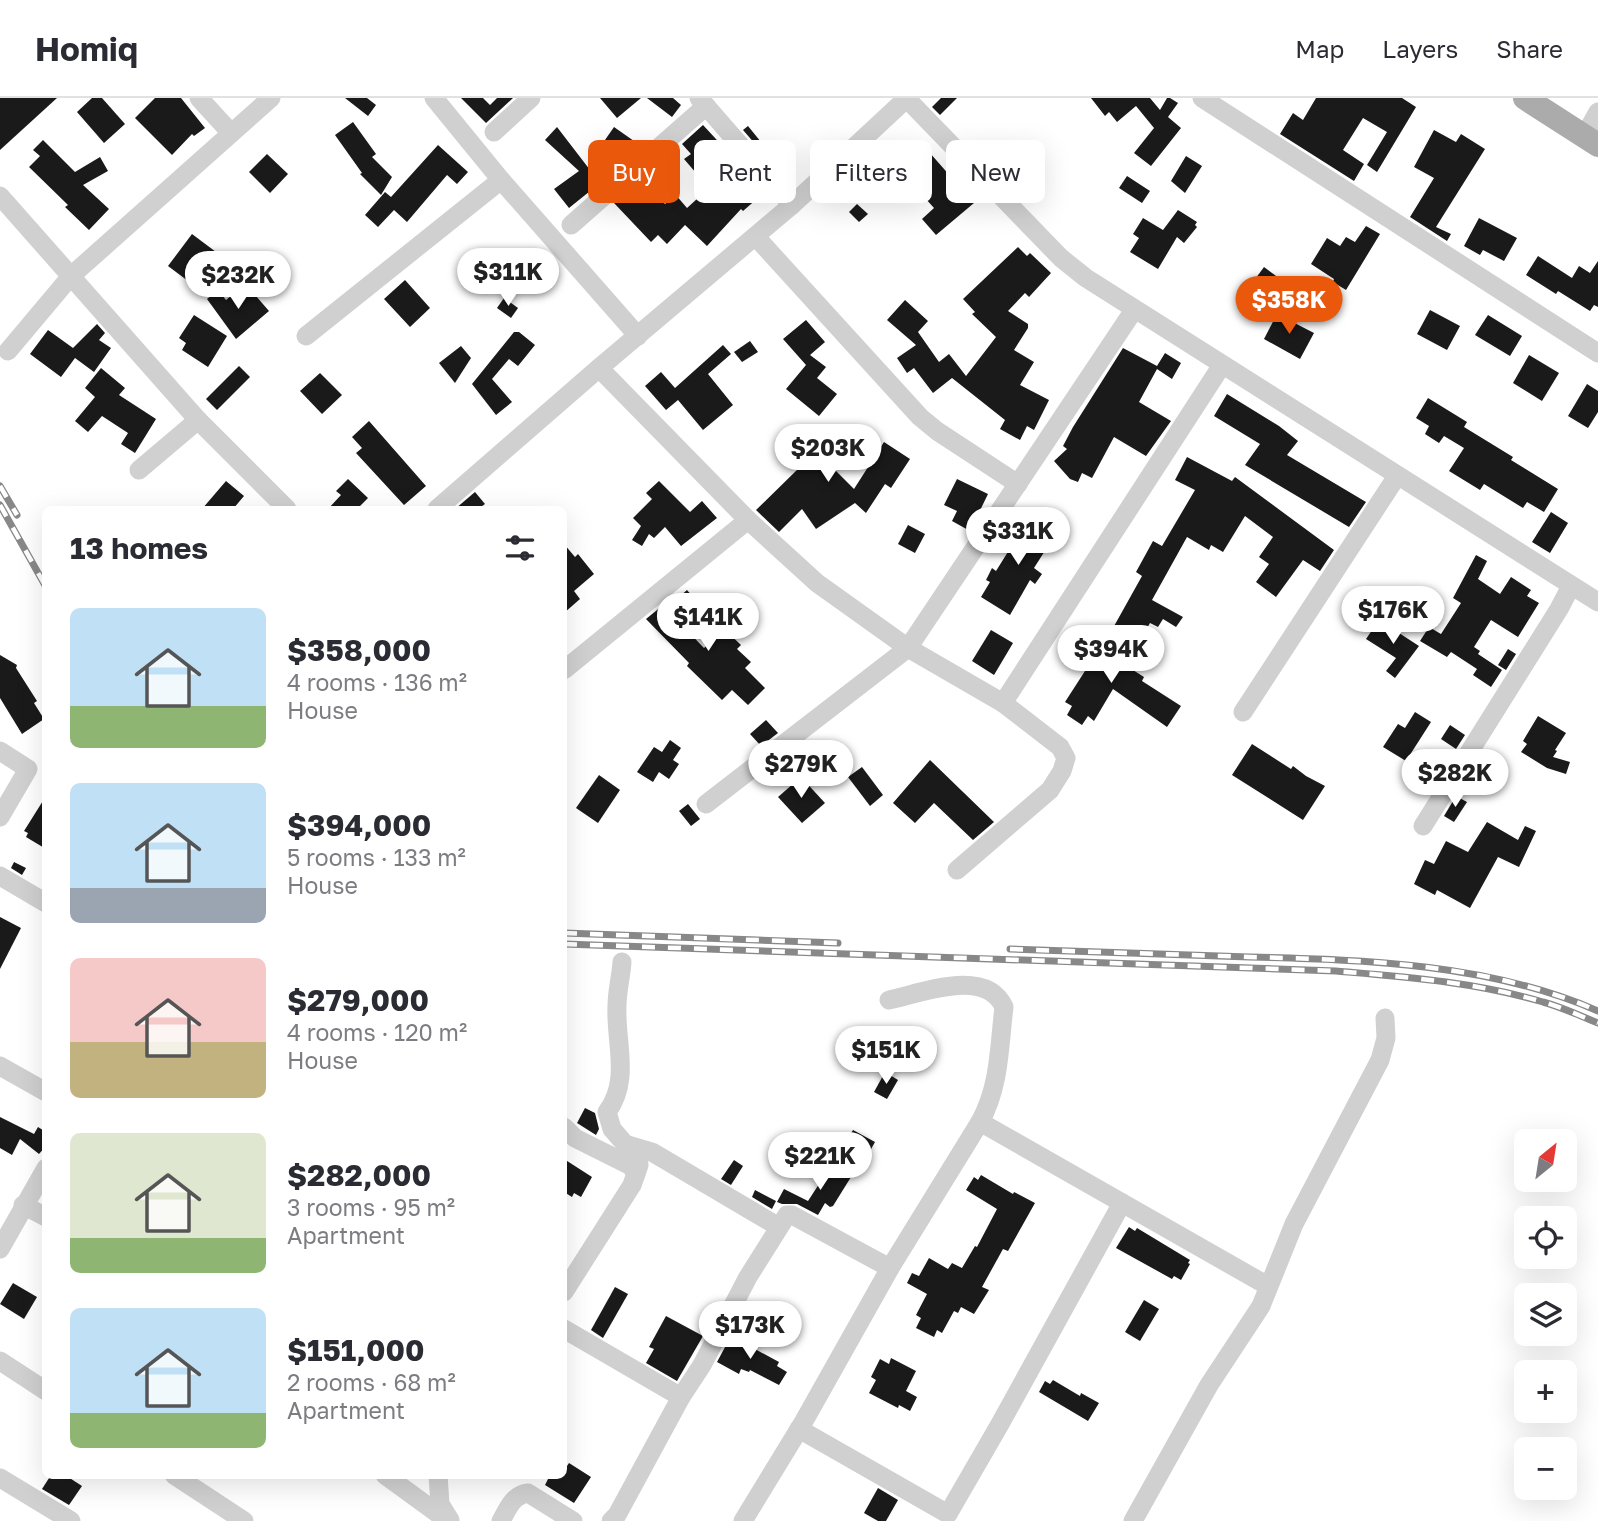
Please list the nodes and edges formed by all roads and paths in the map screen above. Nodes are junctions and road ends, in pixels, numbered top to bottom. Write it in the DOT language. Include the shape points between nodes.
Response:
graph roads {
  1 [pos="199,98"];
  2 [pos="271,98"];
  3 [pos="434,98"];
  4 [pos="531,98"];
  5 [pos="907,98"];
  6 [pos="1202,98"];
  7 [pos="1525,98"];
  8 [pos="702,102"];
  9 [pos="1598,113"];
  10 [pos="494,132"];
  11 [pos="231,133"];
  12 [pos="1591,141"];
  13 [pos="501,180"];
  14 [pos="0,195"];
  15 [pos="792,205"];
  16 [pos="571,226"];
  17 [pos="756,237"];
  18 [pos="71,276"];
  19 [pos="1134,310"];
  20 [pos="306,336"];
  21 [pos="638,336"];
  22 [pos="8,351"];
  23 [pos="1598,353"];
  24 [pos="1222,365"];
  25 [pos="599,368"];
  26 [pos="198,420"];
  27 [pos="139,470"];
  28 [pos="1397,476"];
  29 [pos="1018,484"];
  30 [pos="284,506"];
  31 [pos="440,506"];
  32 [pos="748,520"];
  33 [pos="1572,586"];
  34 [pos="1598,602"];
  35 [pos="908,648"];
  36 [pos="567,668"];
  37 [pos="1003,703"];
  38 [pos="1242,712"];
  39 [pos="0,751"];
  40 [pos="706,804"];
  41 [pos="0,817"];
  42 [pos="1423,826"];
  43 [pos="957,870"];
  44 [pos="0,876"];
  45 [pos="42,901"];
  46 [pos="622,962"];
  47 [pos="889,1000"];
  48 [pos="1385,1018"];
  49 [pos="0,1066"];
  50 [pos="42,1090"];
  51 [pos="980,1122"];
  52 [pos="567,1130"];
  53 [pos="637,1149"];
  54 [pos="42,1174"];
  55 [pos="636,1174"];
  56 [pos="1122,1203"];
  57 [pos="23,1205"];
  58 [pos="42,1215"];
  59 [pos="779,1227"];
  60 [pos="0,1249"];
  61 [pos="890,1268"];
  62 [pos="1268,1286"];
  63 [pos="567,1287"];
  64 [pos="567,1331"];
  65 [pos="0,1361"];
  66 [pos="42,1388"];
  67 [pos="681,1397"];
  68 [pos="799,1429"];
  69 [pos="0,1478"];
  70 [pos="180,1479"];
  71 [pos="391,1479"];
  72 [pos="438,1479"];
  73 [pos="951,1518"];
  74 [pos="71,1521"];
  75 [pos="244,1521"];
  76 [pos="449,1521"];
  77 [pos="500,1521"];
  78 [pos="573,1521"];
  79 [pos="611,1521"];
  80 [pos="743,1521"];
  81 [pos="1133,1521"];
  1 -- 11 [label="street"];
  2 -- 11 [label="street"];
  3 -- 13 [label="street"];
  4 -- 10 [label="street"];
  5 -- 15 [label="street"];
  5 -- 19 [label="street" via="1061,258"];
  6 -- 23 [label="street"];
  7 -- 12 [label="main road"];
  8 -- 15 [label="street"];
  8 -- 16 [label="street"];
  9 -- 12 [label="street"];
  11 -- 18 [label="street"];
  13 -- 20 [label="street"];
  13 -- 21 [label="street"];
  14 -- 18 [label="street"];
  15 -- 17 [label="street"];
  17 -- 21 [label="street"];
  17 -- 29 [label="street" via="920,417"];
  18 -- 22 [label="street"];
  18 -- 26 [label="street"];
  19 -- 24 [label="street"];
  19 -- 29 [label="street"];
  21 -- 25 [label="street"];
  24 -- 28 [label="street"];
  24 -- 37 [label="street"];
  25 -- 31 [label="street"];
  25 -- 32 [label="street"];
  26 -- 27 [label="street"];
  26 -- 30 [label="street"];
  28 -- 33 [label="street"];
  28 -- 38 [label="street"];
  29 -- 35 [label="street"];
  32 -- 35 [label="street" via="817,583"];
  32 -- 36 [label="street"];
  33 -- 34 [label="street"];
  33 -- 42 [label="street"];
  35 -- 37 [label="street"];
  35 -- 40 [label="street"];
  37 -- 43 [label="street" via="1060,747 1066,758 1050,790"];
  39 -- 41 [label="street" via="28,769"];
  44 -- 45 [label="street"];
  46 -- 53 [label="street" via="616,1009 620,1081 607,1112 619,1139"];
  47 -- 51 [label="street" via="953,985 981,986 999,996 1004,1007 995,1085"];
  48 -- 62 [label="street" via="1380,1059 1294,1224"];
  49 -- 50 [label="street"];
  51 -- 56 [label="street"];
  51 -- 61 [label="street"];
  52 -- 55 [label="street" via="631,1166"];
  53 -- 55 [label="street"];
  53 -- 59 [label="street" via="652,1152"];
  54 -- 57 [label="street"];
  55 -- 63 [label="street"];
  56 -- 62 [label="street"];
  56 -- 73 [label="street"];
  57 -- 58 [label="street"];
  57 -- 60 [label="street"];
  59 -- 61 [label="street" via="792,1215"];
  59 -- 67 [label="street"];
  61 -- 68 [label="street"];
  62 -- 81 [label="street" via="1261,1306 1209,1385"];
  64 -- 67 [label="street"];
  65 -- 66 [label="street"];
  67 -- 79 [label="street"];
  68 -- 73 [label="street"];
  68 -- 80 [label="street"];
  69 -- 74 [label="street"];
  70 -- 75 [label="street"];
  71 -- 76 [label="street"];
  72 -- 76 [label="street" via="440,1504"];
  77 -- 78 [label="street" via="512,1501 528,1493"];
}
